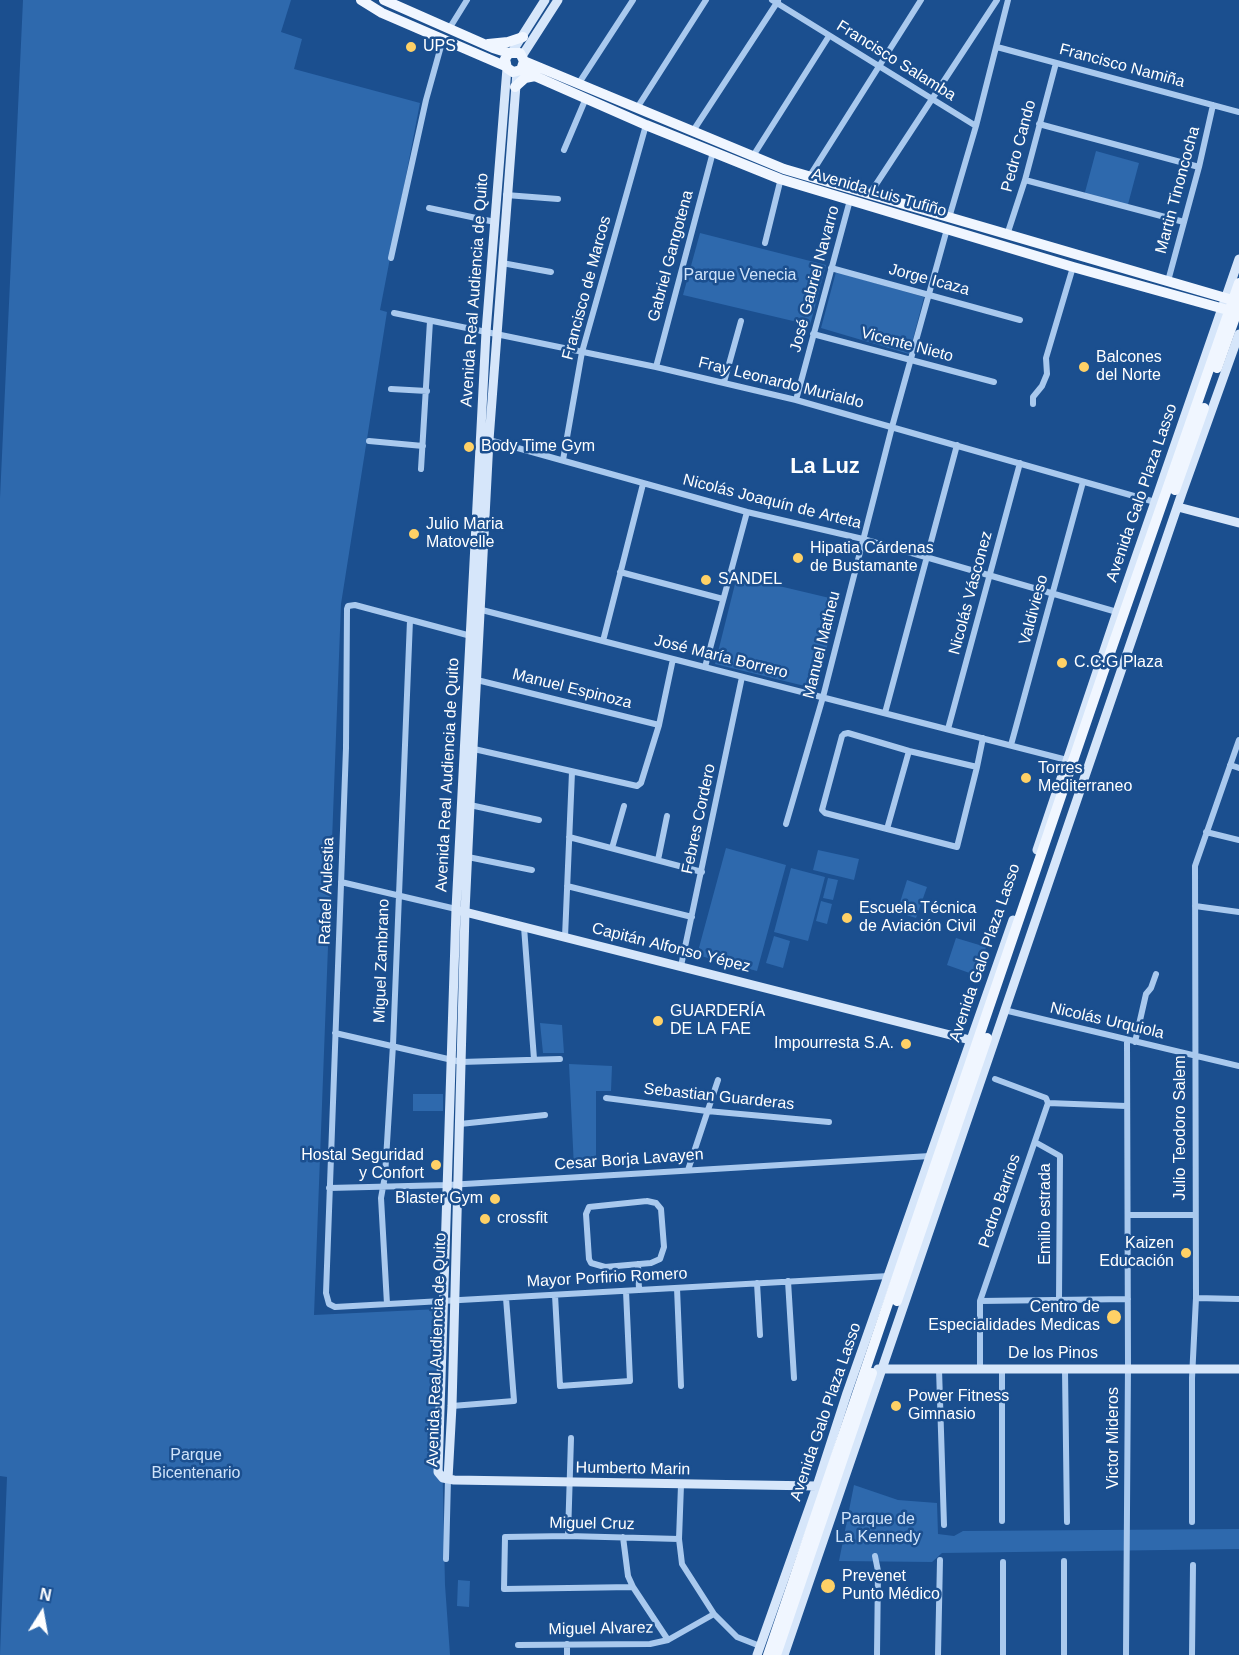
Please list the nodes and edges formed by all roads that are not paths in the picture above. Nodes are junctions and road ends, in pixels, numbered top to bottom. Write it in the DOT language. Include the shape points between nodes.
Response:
graph roads {
  1 [pos="361,0"];
  2 [pos="467,0"];
  3 [pos="545,0"];
  4 [pos="558,0"];
  5 [pos="633,0"];
  6 [pos="706,0"];
  7 [pos="921,0"];
  8 [pos="997,0"];
  9 [pos="1008,0"];
  10 [pos="389,1"];
  11 [pos="776,1"];
  12 [pos="415,21"];
  13 [pos="446,34"];
  14 [pos="829,36"];
  15 [pos="523,37"];
  16 [pos="484,44"];
  17 [pos="997,47"];
  18 [pos="515,62"];
  19 [pos="1056,63"];
  20 [pos="880,66"];
  21 [pos="535,76"];
  22 [pos="579,83"];
  23 [pos="515,87"];
  24 [pos="586,98"];
  25 [pos="933,99"];
  26 [pos="1213,105"];
  27 [pos="618,106"];
  28 [pos="637,108"];
  29 [pos="1239,112"];
  30 [pos="646,124"];
  31 [pos="1039,124"];
  32 [pos="976,126"];
  33 [pos="693,131"];
  34 [pos="564,150"];
  35 [pos="713,152"];
  36 [pos="753,156"];
  37 [pos="1200,167"];
  38 [pos="782,174"];
  39 [pos="808,177"];
  40 [pos="1025,180"];
  41 [pos="506,195"];
  42 [pos="869,195"];
  43 [pos="558,199"];
  44 [pos="850,200"];
  45 [pos="429,208"];
  46 [pos="909,212"];
  47 [pos="495,222"];
  48 [pos="1184,222"];
  49 [pos="948,223"];
  50 [pos="1007,235"];
  51 [pos="991,236"];
  52 [pos="765,243"];
  53 [pos="391,258"];
  54 [pos="1239,259"];
  55 [pos="502,263"];
  56 [pos="1073,267"];
  57 [pos="831,268"];
  58 [pos="551,272"];
  59 [pos="1168,281"];
  60 [pos="1239,283"];
  61 [pos="930,294"];
  62 [pos="1233,306"];
  63 [pos="394,313"];
  64 [pos="1020,320"];
  65 [pos="430,321"];
  66 [pos="741,321"];
  67 [pos="486,332"];
  68 [pos="496,334"];
  69 [pos="813,334"];
  70 [pos="1239,334"];
  71 [pos="582,352"];
  72 [pos="911,360"];
  73 [pos="656,367"];
  74 [pos="724,382"];
  75 [pos="994,382"];
  76 [pos="391,389"];
  77 [pos="427,391"];
  78 [pos="796,400"];
  79 [pos="1033,404"];
  80 [pos="892,427"];
  81 [pos="489,440"];
  82 [pos="369,441"];
  83 [pos="957,445"];
  84 [pos="423,446"];
  85 [pos="563,460"];
  86 [pos="1020,464"];
  87 [pos="421,469"];
  88 [pos="1083,482"];
  89 [pos="643,484"];
  90 [pos="1155,502"];
  91 [pos="1178,507"];
  92 [pos="747,512"];
  93 [pos="1239,523"];
  94 [pos="863,538"];
  95 [pos="927,558"];
  96 [pos="620,572"];
  97 [pos="989,576"];
  98 [pos="1052,593"];
  99 [pos="723,599"];
  100 [pos="477,609"];
  101 [pos="1117,612"];
  102 [pos="410,620"];
  103 [pos="471,636"];
  104 [pos="603,641"];
  105 [pos="673,659"];
  106 [pos="705,667"];
  107 [pos="742,676"];
  108 [pos="477,680"];
  109 [pos="823,697"];
  110 [pos="885,713"];
  111 [pos="659,725"];
  112 [pos="948,729"];
  113 [pos="983,738"];
  114 [pos="1239,740"];
  115 [pos="1011,745"];
  116 [pos="474,749"];
  117 [pos="909,751"];
  118 [pos="1067,760"];
  119 [pos="1230,765"];
  120 [pos="977,767"];
  121 [pos="1239,768"];
  122 [pos="572,772"];
  123 [pos="470,805"];
  124 [pos="624,806"];
  125 [pos="666,816"];
  126 [pos="538,820"];
  127 [pos="786,824"];
  128 [pos="887,829"];
  129 [pos="1206,832"];
  130 [pos="569,837"];
  131 [pos="1239,840"];
  132 [pos="612,848"];
  133 [pos="468,857"];
  134 [pos="658,860"];
  135 [pos="532,870"];
  136 [pos="702,872"];
  137 [pos="341,882"];
  138 [pos="567,886"];
  139 [pos="398,895"];
  140 [pos="1195,906"];
  141 [pos="461,911"];
  142 [pos="1239,912"];
  143 [pos="692,917"];
  144 [pos="524,927"];
  145 [pos="565,937"];
  146 [pos="681,966"];
  147 [pos="1156,974"];
  148 [pos="1004,1010"];
  149 [pos="335,1033"];
  150 [pos="1127,1041"];
  151 [pos="1135,1042"];
  152 [pos="982,1043"];
  153 [pos="393,1045"];
  154 [pos="1194,1056"];
  155 [pos="534,1059"];
  156 [pos="560,1059"];
  157 [pos="456,1062"];
  158 [pos="1239,1066"];
  159 [pos="995,1079"];
  160 [pos="718,1080"];
  161 [pos="606,1098"];
  162 [pos="1048,1103"];
  163 [pos="1126,1106"];
  164 [pos="707,1111"];
  165 [pos="545,1115"];
  166 [pos="829,1122"];
  167 [pos="460,1124"];
  168 [pos="1035,1142"];
  169 [pos="930,1156"];
  170 [pos="688,1170"];
  171 [pos="458,1184"];
  172 [pos="448,1185"];
  173 [pos="329,1188"];
  174 [pos="382,1188"];
  175 [pos="1128,1215"];
  176 [pos="1194,1215"];
  177 [pos="638,1264"];
  178 [pos="888,1276"];
  179 [pos="788,1281"];
  180 [pos="758,1283"];
  181 [pos="677,1288"];
  182 [pos="639,1290"];
  183 [pos="626,1291"];
  184 [pos="555,1295"];
  185 [pos="506,1298"];
  186 [pos="1196,1298"];
  187 [pos="1128,1299"];
  188 [pos="1239,1299"];
  189 [pos="455,1300"];
  190 [pos="1059,1300"];
  191 [pos="442,1301"];
  192 [pos="980,1301"];
  193 [pos="329,1304"];
  194 [pos="387,1304"];
  195 [pos="760,1335"];
  196 [pos="874,1369"];
  197 [pos="939,1369"];
  198 [pos="980,1369"];
  199 [pos="1002,1369"];
  200 [pos="1128,1369"];
  201 [pos="1193,1369"];
  202 [pos="1239,1369"];
  203 [pos="1065,1370"];
  204 [pos="794,1378"];
  205 [pos="681,1386"];
  206 [pos="452,1406"];
  207 [pos="571,1438"];
  208 [pos="448,1479"];
  209 [pos="568,1482"];
  210 [pos="681,1485"];
  211 [pos="818,1486"];
  212 [pos="1002,1521"];
  213 [pos="1067,1522"];
  214 [pos="1192,1522"];
  215 [pos="944,1525"];
  216 [pos="568,1536"];
  217 [pos="623,1537"];
  218 [pos="679,1539"];
  219 [pos="875,1556"];
  220 [pos="446,1559"];
  221 [pos="940,1560"];
  222 [pos="1064,1561"];
  223 [pos="1003,1562"];
  224 [pos="1193,1565"];
  225 [pos="633,1587"];
  226 [pos="714,1614"];
  227 [pos="668,1640"];
  228 [pos="567,1644"];
  229 [pos="518,1645"];
  230 [pos="758,1651"];
  231 [pos="567,1655"];
  232 [pos="768,1655"];
  233 [pos="776,1655"];
  234 [pos="784,1655"];
  235 [pos="877,1655"];
  236 [pos="938,1655"];
  237 [pos="1003,1655"];
  238 [pos="1064,1655"];
  239 [pos="1126,1655"];
  240 [pos="1192,1655"];
  1 -- 12 [label="main road, Avenida Luis Tufiño" via="382,13"];
  2 -- 13 [label="street"];
  3 -- 15 [label="main road"];
  4 -- 18 [label="main road, Avenida Real Audiencia de Quito"];
  5 -- 22 [label="street"];
  6 -- 28 [label="street"];
  7 -- 20 [label="street"];
  8 -- 25 [label="street"];
  9 -- 17 [label="street, Manuel Matheu"];
  10 -- 12 [label="main road, Avenida Luis Tufiño"];
  11 -- 14 [label="street, Francisco Salamba"];
  11 -- 33 [label="street"];
  12 -- 13 [label="main road, Avenida Luis Tufiño"];
  13 -- 16 [label="main road, Avenida Luis Tufiño"];
  13 -- 18 [label="main road, Avenida Luis Tufiño"];
  13 -- 53 [label="street" via="426,100"];
  14 -- 20 [label="street, Francisco Salamba"];
  14 -- 36 [label="street"];
  15 -- 16 [label="main road"];
  15 -- 18 [label="main road"];
  16 -- 18 [label="main road, Avenida Luis Tufiño"];
  17 -- 19 [label="street, Francisco Namiña"];
  17 -- 32 [label="street, Manuel Matheu"];
  18 -- 21 [label="main road, Avenida Luis Tufiño"];
  18 -- 22 [label="main road, Avenida Luis Tufiño"];
  18 -- 23 [label="main road, Avenida Real Audiencia de Quito"];
  18 -- 47 [label="main road, Avenida Real Audiencia de Quito"];
  19 -- 26 [label="street, Francisco Namiña"];
  19 -- 31 [label="street, Pedro Cando"];
  20 -- 25 [label="street, Francisco Salamba"];
  20 -- 39 [label="street"];
  21 -- 23 [label="main road" via="525,78"];
  21 -- 24 [label="main road, Avenida Luis Tufiño"];
  22 -- 27 [label="main road, Avenida Luis Tufiño"];
  23 -- 41 [label="main road, Avenida Real Audiencia de Quito"];
  24 -- 27 [label="main road, Avenida Luis Tufiño"];
  24 -- 34 [label="street"];
  25 -- 32 [label="street, Francisco Salamba"];
  25 -- 42 [label="street"];
  26 -- 29 [label="street, Francisco Namiña"];
  26 -- 37 [label="street, Martin Tinoncocha"];
  27 -- 28 [label="main road, Avenida Luis Tufiño"];
  27 -- 30 [label="main road, Avenida Luis Tufiño"];
  28 -- 33 [label="main road, Avenida Luis Tufiño"];
  30 -- 35 [label="main road, Avenida Luis Tufiño"];
  30 -- 71 [label="street, Francisco de Marcos"];
  31 -- 37 [label="street"];
  31 -- 40 [label="street, Pedro Cando"];
  32 -- 49 [label="street, Manuel Matheu"];
  33 -- 36 [label="main road, Avenida Luis Tufiño"];
  35 -- 38 [label="main road, Avenida Luis Tufiño"];
  35 -- 73 [label="street, Gabriel Gangotena"];
  36 -- 38 [label="main road, Avenida Luis Tufiño"];
  37 -- 48 [label="street, Martin Tinoncocha"];
  38 -- 39 [label="main road, Avenida Luis Tufiño"];
  38 -- 44 [label="main road, Avenida Luis Tufiño"];
  38 -- 52 [label="street"];
  39 -- 42 [label="main road, Avenida Luis Tufiño"];
  40 -- 48 [label="street"];
  40 -- 50 [label="street, Pedro Cando"];
  41 -- 43 [label="street"];
  41 -- 55 [label="main road, Avenida Real Audiencia de Quito"];
  42 -- 46 [label="main road, Avenida Luis Tufiño"];
  44 -- 46 [label="main road, Avenida Luis Tufiño"];
  44 -- 57 [label="street, José Gabriel Navarro"];
  45 -- 47 [label="street"];
  46 -- 49 [label="main road, Avenida Luis Tufiño"];
  47 -- 67 [label="main road, Avenida Real Audiencia de Quito"];
  48 -- 59 [label="street, Martin Tinoncocha"];
  49 -- 51 [label="main road, Avenida Luis Tufiño"];
  49 -- 61 [label="street, Manuel Matheu"];
  50 -- 51 [label="main road, Avenida Luis Tufiño"];
  50 -- 59 [label="main road, Avenida Luis Tufiño"];
  51 -- 56 [label="main road, Avenida Luis Tufiño"];
  54 -- 62 [label="main road, Avenida Galo Plaza Lasso"];
  55 -- 58 [label="street"];
  55 -- 68 [label="main road, Avenida Real Audiencia de Quito"];
  56 -- 62 [label="main road, Avenida Luis Tufiño"];
  56 -- 79 [label="street" via="1046,358 1047,374"];
  57 -- 61 [label="street, Jorge Icaza"];
  57 -- 69 [label="street, José Gabriel Navarro"];
  59 -- 62 [label="main road, Avenida Luis Tufiño"];
  60 -- 62 [label="main road, Avenida Galo Plaza Lasso"];
  61 -- 64 [label="street, Jorge Icaza"];
  61 -- 72 [label="street, Manuel Matheu"];
  62 -- 90 [label="main road, Avenida Galo Plaza Lasso"];
  62 -- 152 [label="main road, Avenida Galo Plaza Lasso"];
  63 -- 65 [label="street, Fray Leonardo Murialdo"];
  65 -- 67 [label="street, Fray Leonardo Murialdo"];
  65 -- 77 [label="street"];
  66 -- 74 [label="street"];
  67 -- 68 [label="street, Fray Leonardo Murialdo"];
  67 -- 100 [label="main road, Avenida Real Audiencia de Quito"];
  68 -- 71 [label="street, Fray Leonardo Murialdo"];
  68 -- 81 [label="main road, Avenida Real Audiencia de Quito"];
  69 -- 72 [label="street, Vicente Nieto"];
  69 -- 78 [label="street, José Gabriel Navarro"];
  70 -- 91 [label="main road, Avenida Galo Plaza Lasso"];
  71 -- 73 [label="street, Fray Leonardo Murialdo"];
  71 -- 85 [label="street, Francisco de Marcos"];
  72 -- 75 [label="street, Vicente Nieto"];
  72 -- 80 [label="street, Manuel Matheu"];
  73 -- 74 [label="street, Fray Leonardo Murialdo"];
  74 -- 78 [label="street, Fray Leonardo Murialdo"];
  76 -- 77 [label="street"];
  77 -- 84 [label="street"];
  78 -- 80 [label="street, Fray Leonardo Murialdo"];
  80 -- 83 [label="street, Fray Leonardo Murialdo"];
  80 -- 94 [label="street, Manuel Matheu"];
  81 -- 85 [label="street, Nicolás Joaquín de Arteta"];
  81 -- 100 [label="main road, Avenida Real Audiencia de Quito"];
  82 -- 84 [label="street"];
  83 -- 86 [label="street, Fray Leonardo Murialdo"];
  83 -- 95 [label="street"];
  84 -- 87 [label="street"];
  85 -- 89 [label="street, Nicolás Joaquín de Arteta"];
  86 -- 88 [label="street, Fray Leonardo Murialdo"];
  86 -- 97 [label="street, Nicolás Vásconez"];
  88 -- 90 [label="street, Fray Leonardo Murialdo"];
  88 -- 98 [label="street, Valdivieso"];
  89 -- 92 [label="street, Nicolás Joaquín de Arteta"];
  89 -- 96 [label="street"];
  90 -- 101 [label="main road, Avenida Galo Plaza Lasso"];
  91 -- 93 [label="main road"];
  91 -- 148 [label="main road, Avenida Galo Plaza Lasso"];
  92 -- 94 [label="street, Nicolás Joaquín de Arteta"];
  92 -- 99 [label="street"];
  94 -- 95 [label="street, Nicolás Joaquín de Arteta"];
  94 -- 109 [label="street, Manuel Matheu"];
  95 -- 97 [label="street, Nicolás Joaquín de Arteta"];
  95 -- 110 [label="street"];
  96 -- 99 [label="street"];
  96 -- 104 [label="street"];
  97 -- 98 [label="street, Nicolás Joaquín de Arteta"];
  97 -- 112 [label="street, Nicolás Vásconez"];
  98 -- 101 [label="street, Nicolás Joaquín de Arteta"];
  98 -- 115 [label="street, Valdivieso"];
  99 -- 106 [label="street"];
  100 -- 103 [label="main road, Avenida Real Audiencia de Quito"];
  100 -- 104 [label="street, José María Borrero"];
  100 -- 108 [label="main road, Avenida Real Audiencia de Quito"];
  101 -- 118 [label="main road, Avenida Galo Plaza Lasso"];
  102 -- 103 [label="street, Rafael Aulestia"];
  102 -- 137 [label="street, Rafael Aulestia" via="355,605 347,609"];
  102 -- 139 [label="street, Miguel Zambrano"];
  103 -- 141 [label="main road, Avenida Real Audiencia de Quito"];
  104 -- 105 [label="street, José María Borrero"];
  105 -- 106 [label="street, José María Borrero"];
  105 -- 111 [label="street"];
  106 -- 107 [label="street, José María Borrero"];
  107 -- 109 [label="street, José María Borrero"];
  107 -- 136 [label="street, Febres Cordero"];
  108 -- 111 [label="street, Manuel Espinoza"];
  108 -- 116 [label="main road, Avenida Real Audiencia de Quito"];
  109 -- 110 [label="street, José María Borrero"];
  109 -- 127 [label="street, Manuel Matheu"];
  110 -- 112 [label="street, José María Borrero"];
  111 -- 122 [label="street" via="642,783 637,786"];
  112 -- 113 [label="street, José María Borrero"];
  113 -- 115 [label="street, José María Borrero"];
  113 -- 120 [label="street"];
  114 -- 119 [label="street, Julio Teodoro Salem"];
  115 -- 118 [label="street, José María Borrero"];
  116 -- 122 [label="street"];
  116 -- 123 [label="main road, Avenida Real Audiencia de Quito"];
  117 -- 120 [label="street"];
  117 -- 128 [label="street"];
  117 -- 128 [label="street" via="848,733 842,736 823,812"];
  118 -- 152 [label="main road, Avenida Galo Plaza Lasso" via="1023,893"];
  119 -- 121 [label="street"];
  119 -- 129 [label="street, Julio Teodoro Salem"];
  120 -- 128 [label="street" via="957,847"];
  122 -- 130 [label="street"];
  123 -- 126 [label="street"];
  123 -- 133 [label="main road, Avenida Real Audiencia de Quito"];
  124 -- 132 [label="street"];
  125 -- 134 [label="street"];
  129 -- 131 [label="street"];
  129 -- 140 [label="street, Julio Teodoro Salem" via="1195,866"];
  130 -- 132 [label="street"];
  130 -- 138 [label="street"];
  132 -- 134 [label="street"];
  133 -- 135 [label="street"];
  133 -- 141 [label="main road, Avenida Real Audiencia de Quito"];
  134 -- 136 [label="street"];
  136 -- 143 [label="street, Febres Cordero"];
  137 -- 139 [label="street, Capitán Alfonso Yépez"];
  137 -- 149 [label="street, Rafael Aulestia"];
  138 -- 143 [label="street"];
  138 -- 145 [label="street"];
  139 -- 141 [label="street, Capitán Alfonso Yépez"];
  139 -- 153 [label="street, Miguel Zambrano"];
  140 -- 142 [label="street"];
  140 -- 154 [label="street, Julio Teodoro Salem"];
  141 -- 144 [label="main road, Capitán Alfonso Yépez"];
  141 -- 157 [label="main road, Avenida Real Audiencia de Quito"];
  143 -- 146 [label="street, Febres Cordero"];
  144 -- 145 [label="main road, Capitán Alfonso Yépez"];
  144 -- 155 [label="street"];
  145 -- 146 [label="main road, Capitán Alfonso Yépez"];
  146 -- 152 [label="main road, Capitán Alfonso Yépez"];
  147 -- 151 [label="street" via="1146,994"];
  148 -- 150 [label="street, Nicolás Urquiola"];
  148 -- 152 [label="main road, Avenida Galo Plaza Lasso"];
  149 -- 153 [label="street"];
  149 -- 173 [label="street, Rafael Aulestia"];
  150 -- 151 [label="street, Nicolás Urquiola"];
  150 -- 163 [label="street, Victor Mideros"];
  151 -- 154 [label="street, Nicolás Urquiola"];
  152 -- 169 [label="main road, Avenida Galo Plaza Lasso"];
  152 -- 196 [label="main road, Avenida Galo Plaza Lasso"];
  152 -- 196 [label="main road, Avenida Galo Plaza Lasso"];
  153 -- 157 [label="street"];
  153 -- 174 [label="street, Miguel Zambrano"];
  154 -- 158 [label="street, Nicolás Urquiola"];
  154 -- 176 [label="street, Julio Teodoro Salem"];
  155 -- 156 [label="street"];
  155 -- 157 [label="street"];
  157 -- 167 [label="main road, Avenida Real Audiencia de Quito"];
  157 -- 172 [label="main road, Avenida Real Audiencia de Quito"];
  159 -- 162 [label="street" via="1046,1098"];
  160 -- 164 [label="street"];
  161 -- 164 [label="street, Sebastian Guarderas"];
  162 -- 163 [label="street"];
  162 -- 168 [label="street, Pedro Barrios"];
  163 -- 175 [label="street, Victor Mideros"];
  164 -- 166 [label="street, Sebastian Guarderas"];
  164 -- 170 [label="street"];
  165 -- 167 [label="street"];
  167 -- 171 [label="main road, Avenida Real Audiencia de Quito"];
  168 -- 190 [label="street, Emilio estrada" via="1060,1156"];
  168 -- 192 [label="street, Pedro Barrios"];
  169 -- 170 [label="street, Cesar Borja Lavayen"];
  169 -- 178 [label="main road, Avenida Galo Plaza Lasso"];
  170 -- 171 [label="street, Cesar Borja Lavayen"];
  171 -- 172 [label="street, Cesar Borja Lavayen"];
  171 -- 189 [label="main road, Avenida Real Audiencia de Quito"];
  172 -- 174 [label="street, Cesar Borja Lavayen"];
  172 -- 191 [label="main road, Avenida Real Audiencia de Quito"];
  173 -- 174 [label="street, Cesar Borja Lavayen"];
  173 -- 193 [label="street, Rafael Aulestia"];
  174 -- 194 [label="street, Miguel Zambrano"];
  175 -- 176 [label="street"];
  175 -- 187 [label="street, Victor Mideros"];
  176 -- 186 [label="street, Julio Teodoro Salem"];
  177 -- 177 [label="street" via="658,1261 663,1254 659,1205 647,1201 589,1207 586,1214 591,1263 604,1267"];
  177 -- 182 [label="street"];
  178 -- 179 [label="street, Mayor Porfirio Romero"];
  178 -- 211 [label="main road, Avenida Galo Plaza Lasso"];
  179 -- 180 [label="street, Mayor Porfirio Romero"];
  179 -- 204 [label="street"];
  180 -- 181 [label="street, Mayor Porfirio Romero"];
  180 -- 195 [label="street"];
  181 -- 182 [label="street, Mayor Porfirio Romero"];
  181 -- 205 [label="street"];
  182 -- 183 [label="street, Mayor Porfirio Romero"];
  183 -- 184 [label="street, Mayor Porfirio Romero"];
  183 -- 184 [label="street" via="630,1381 560,1386"];
  184 -- 185 [label="street, Mayor Porfirio Romero"];
  185 -- 189 [label="street, Mayor Porfirio Romero"];
  185 -- 206 [label="street" via="514,1401"];
  186 -- 188 [label="street"];
  186 -- 201 [label="street, Julio Teodoro Salem"];
  187 -- 190 [label="street"];
  187 -- 200 [label="street, Victor Mideros"];
  189 -- 191 [label="street, Mayor Porfirio Romero"];
  189 -- 206 [label="main road, Avenida Real Audiencia de Quito"];
  190 -- 192 [label="street"];
  191 -- 194 [label="street, Mayor Porfirio Romero"];
  191 -- 208 [label="main road, Avenida Real Audiencia de Quito" via="437,1468"];
  192 -- 198 [label="street, Pedro Barrios"];
  193 -- 194 [label="street, Mayor Porfirio Romero"];
  196 -- 197 [label="main road, De los Pinos"];
  196 -- 232 [label="main road, Avenida Galo Plaza Lasso"];
  196 -- 233 [label="main road, Avenida Galo Plaza Lasso"];
  196 -- 234 [label="main road, Avenida Galo Plaza Lasso"];
  197 -- 198 [label="main road, De los Pinos"];
  197 -- 215 [label="street"];
  198 -- 199 [label="main road, De los Pinos"];
  199 -- 203 [label="main road, De los Pinos"];
  199 -- 212 [label="street"];
  200 -- 201 [label="main road, De los Pinos"];
  200 -- 203 [label="main road, De los Pinos"];
  200 -- 239 [label="street, Victor Mideros"];
  201 -- 202 [label="main road, De los Pinos"];
  201 -- 214 [label="street, Julio Teodoro Salem"];
  203 -- 213 [label="street"];
  206 -- 208 [label="main road, Avenida Real Audiencia de Quito"];
  207 -- 209 [label="street"];
  208 -- 209 [label="main road, Humberto Marin"];
  208 -- 220 [label="street, Avenida Real Audiencia de Quito"];
  209 -- 210 [label="main road, Humberto Marin"];
  209 -- 216 [label="street"];
  210 -- 211 [label="main road, Humberto Marin"];
  210 -- 218 [label="street"];
  211 -- 230 [label="main road, Avenida Galo Plaza Lasso"];
  216 -- 217 [label="street, Miguel Cruz"];
  216 -- 225 [label="street, Miguel Cruz" via="505,1537 504,1589"];
  217 -- 218 [label="street, Miguel Cruz"];
  217 -- 225 [label="street"];
  218 -- 226 [label="street" via="682,1564"];
  219 -- 235 [label="street"];
  221 -- 236 [label="street"];
  222 -- 238 [label="street"];
  223 -- 237 [label="street"];
  224 -- 240 [label="street"];
  225 -- 227 [label="street"];
  226 -- 227 [label="street, Miguel Alvarez"];
  226 -- 230 [label="street"];
  227 -- 228 [label="street, Miguel Alvarez" via="650,1644"];
  228 -- 229 [label="street, Miguel Alvarez"];
  228 -- 231 [label="street"];
}
